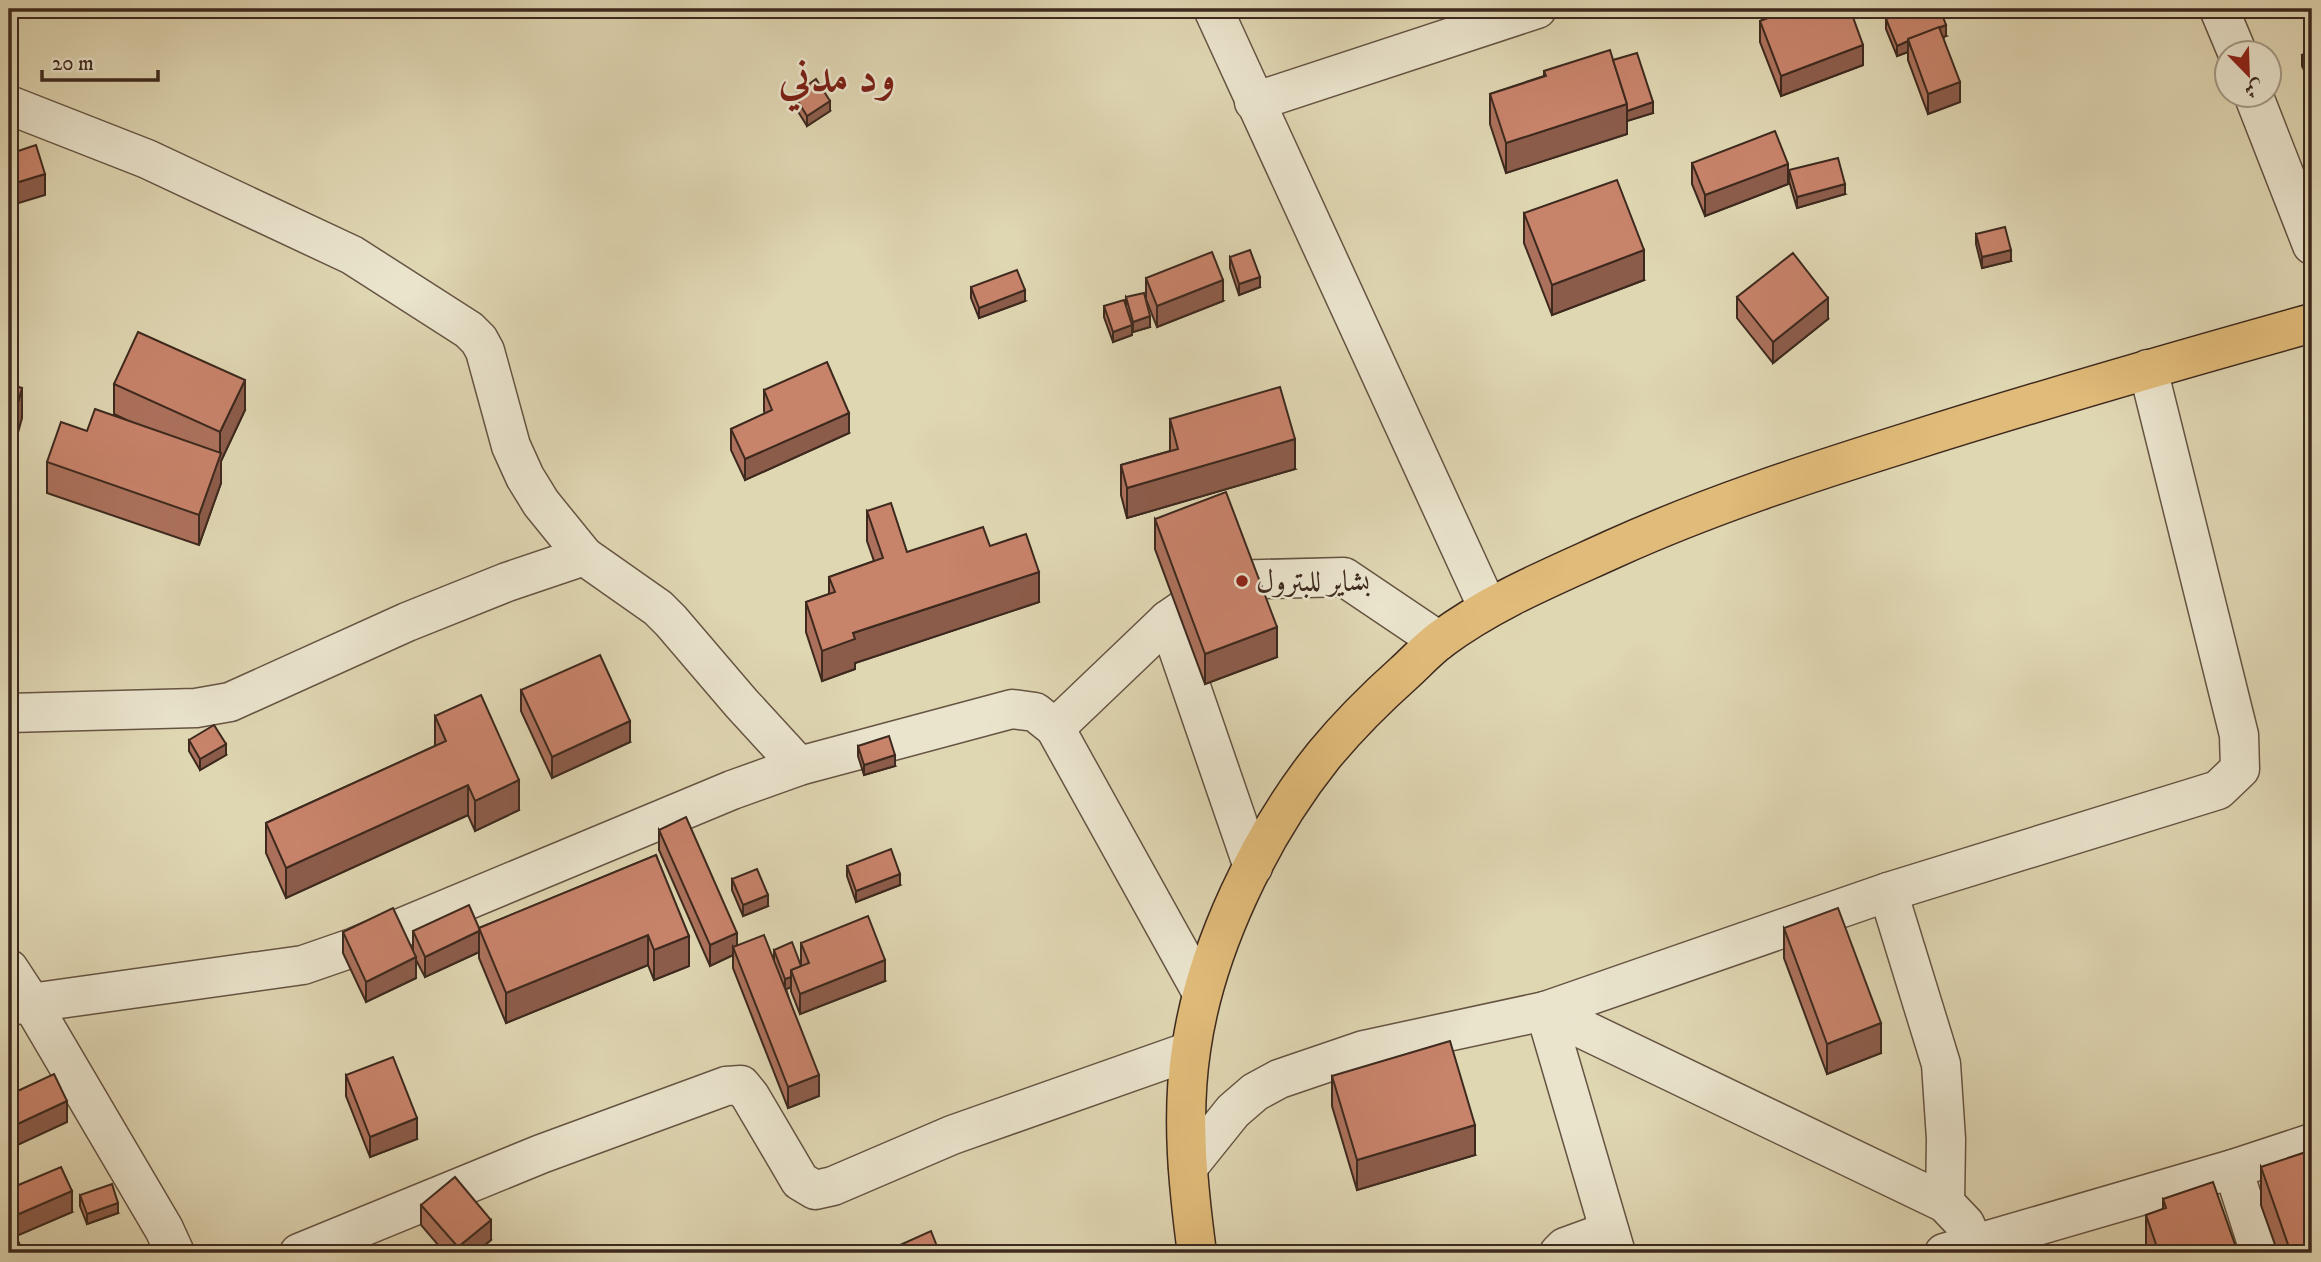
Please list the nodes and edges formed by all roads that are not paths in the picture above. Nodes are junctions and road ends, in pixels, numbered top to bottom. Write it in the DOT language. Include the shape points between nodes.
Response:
graph roads {
  1 [pos="1213,9"];
  2 [pos="1536,9"];
  3 [pos="2220,9"];
  4 [pos="2231,38"];
  5 [pos="1254,102"];
  6 [pos="9,105"];
  7 [pos="2258,108"];
  8 [pos="2312,245"];
  9 [pos="2312,323"];
  10 [pos="2148,369"];
  11 [pos="584,556"];
  12 [pos="1488,608"];
  13 [pos="1168,620"];
  14 [pos="1439,641"];
  15 [pos="9,713"];
  16 [pos="1055,728"];
  17 [pos="799,766"];
  18 [pos="1253,867"];
  19 [pos="1888,892"];
  20 [pos="9,969"];
  21 [pos="1201,991"];
  22 [pos="20,1004"];
  23 [pos="1545,1011"];
  24 [pos="1190,1051"];
  25 [pos="2312,1143"];
  26 [pos="1188,1167"];
  27 [pos="2233,1169"];
  28 [pos="1945,1203"];
  29 [pos="1612,1242"];
  30 [pos="1966,1250"];
  31 [pos="174,1253"];
  32 [pos="299,1253"];
  33 [pos="1197,1253"];
  34 [pos="1559,1253"];
  35 [pos="2260,1253"];
  1 -- 5 [label="street"];
  2 -- 5 [label="street"];
  3 -- 4 [label="street"];
  5 -- 12 [label="street"];
  6 -- 11 [label="street" via="147,159 352,256 469,330 485,351 511,446 525,477"];
  7 -- 8 [label="street"];
  9 -- 10 [label="main road"];
  10 -- 12 [label="main road" via="1791,479 1675,521"];
  10 -- 19 [label="street" via="2239,735 2240,769 2218,790"];
  11 -- 15 [label="street" via="407,622 230,702 196,708"];
  11 -- 17 [label="street" via="658,608"];
  12 -- 14 [label="main road"];
  13 -- 14 [label="street" via="1226,580 1345,577"];
  13 -- 16 [label="street"];
  13 -- 18 [label="street"];
  14 -- 18 [label="main road" via="1377,697 1325,755 1286,809"];
  16 -- 17 [label="street" via="1035,712 1012,709"];
  16 -- 21 [label="street"];
  17 -- 22 [label="street" via="303,965"];
  18 -- 21 [label="main road"];
  19 -- 23 [label="street"];
  19 -- 28 [label="street" via="1941,1063"];
  20 -- 22 [label="street"];
  21 -- 24 [label="main road"];
  22 -- 31 [label="street" via="164,1229"];
  23 -- 26 [label="street" via="1364,1050 1279,1079 1233,1111"];
  23 -- 28 [label="street"];
  23 -- 29 [label="street"];
  24 -- 26 [label="main road"];
  24 -- 32 [label="street" via="952,1135 815,1190 800,1181 741,1085 726,1086 541,1154"];
  25 -- 27 [label="street"];
  26 -- 33 [label="main road"];
  27 -- 30 [label="street"];
  27 -- 35 [label="street"];
  28 -- 30 [label="street" via="1965,1224"];
  29 -- 34 [label="street" via="1564,1247"];
}
